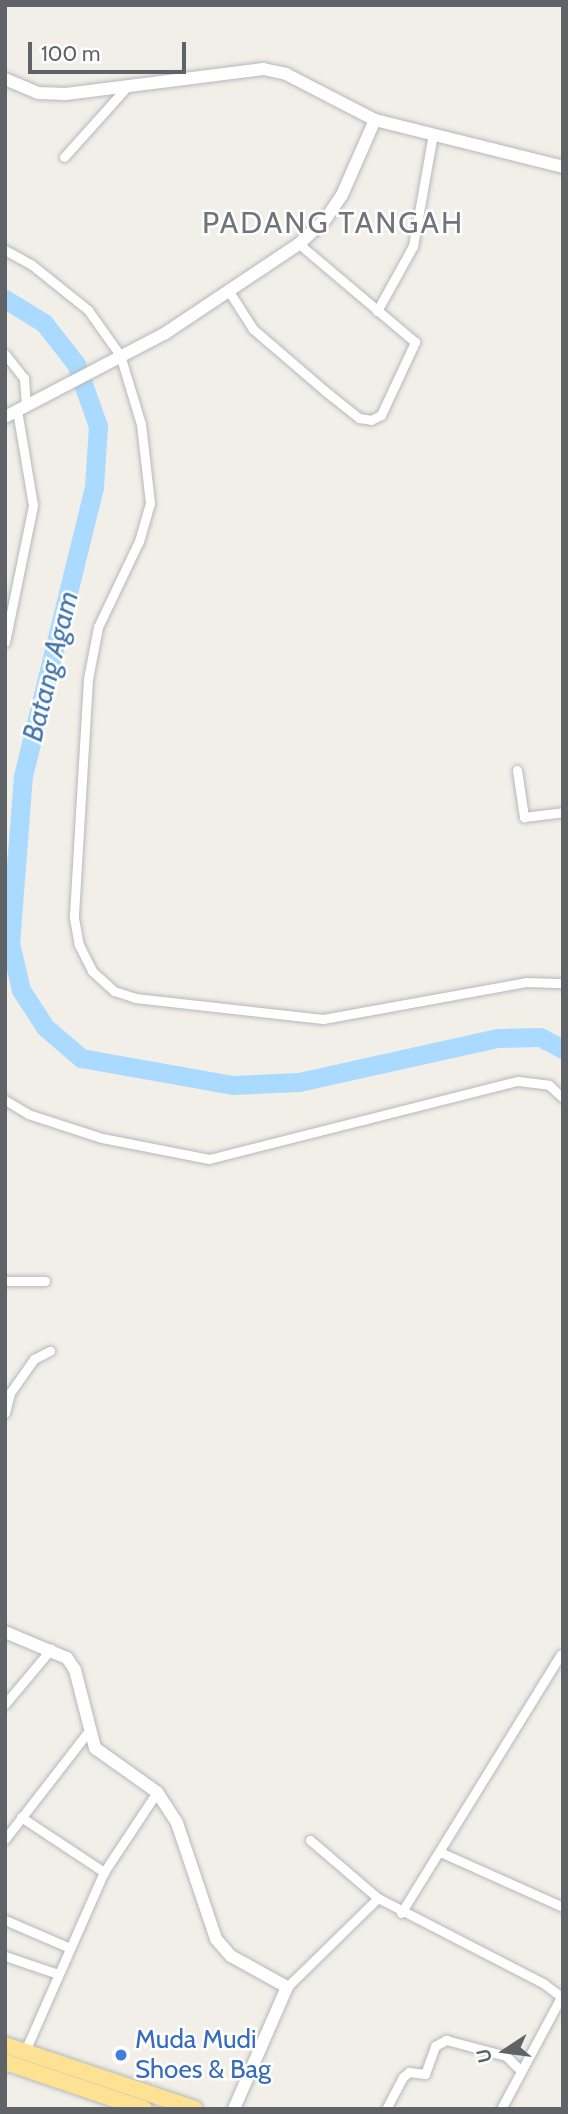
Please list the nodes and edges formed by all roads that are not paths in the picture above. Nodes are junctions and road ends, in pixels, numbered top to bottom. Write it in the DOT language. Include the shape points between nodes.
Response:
graph roads {
  1 [pos="5,79"];
  2 [pos="125,89"];
  3 [pos="375,121"];
  4 [pos="433,134"];
  5 [pos="64,157"];
  6 [pos="563,166"];
  7 [pos="299,244"];
  8 [pos="5,250"];
  9 [pos="230,293"];
  10 [pos="377,311"];
  11 [pos="5,354"];
  12 [pos="120,355"];
  13 [pos="22,407"];
  14 [pos="5,642"];
  15 [pos="517,770"];
  16 [pos="563,812"];
  17 [pos="563,984"];
  18 [pos="563,1098"];
  19 [pos="5,1100"];
  20 [pos="5,1281"];
  21 [pos="45,1281"];
  22 [pos="50,1352"];
  23 [pos="8,1390"];
  24 [pos="5,1413"];
  25 [pos="5,1632"];
  26 [pos="51,1649"];
  27 [pos="561,1654"];
  28 [pos="5,1704"];
  29 [pos="88,1732"];
  30 [pos="157,1792"];
  31 [pos="21,1817"];
  32 [pos="5,1839"];
  33 [pos="310,1840"];
  34 [pos="440,1853"];
  35 [pos="104,1872"];
  36 [pos="378,1898"];
  37 [pos="563,1908"];
  38 [pos="401,1913"];
  39 [pos="5,1920"];
  40 [pos="70,1948"];
  41 [pos="5,1956"];
  42 [pos="58,1974"];
  43 [pos="287,1987"];
  44 [pos="562,1998"];
  45 [pos="5,2045"];
  46 [pos="24,2051"];
  47 [pos="5,2062"];
  48 [pos="520,2070"];
  49 [pos="144,2109"];
  50 [pos="195,2109"];
  51 [pos="234,2109"];
  52 [pos="386,2109"];
  53 [pos="500,2109"];
  1 -- 2 [label="street" via="38,93"];
  2 -- 3 [label="street" via="262,69 286,74"];
  2 -- 5 [label="street"];
  3 -- 4 [label="street"];
  3 -- 7 [label="street" via="342,195 326,220"];
  4 -- 6 [label="street"];
  4 -- 10 [label="street" via="414,246"];
  7 -- 9 [label="street"];
  7 -- 10 [label="street"];
  8 -- 12 [label="street" via="32,265 88,310"];
  9 -- 10 [label="street" via="253,329 365,419 381,415 415,347 412,338"];
  9 -- 12 [label="street"];
  11 -- 13 [label="street" via="24,378"];
  12 -- 13 [label="street"];
  12 -- 17 [label="street" via="141,424 150,503 139,541 97,627 88,679 74,918 79,944 92,971 114,991 135,998 323,1019 526,982"];
  13 -- 14 [label="street" via="33,505"];
  15 -- 16 [label="street" via="524,817"];
  18 -- 19 [label="street" via="549,1086 518,1082 209,1159 102,1138 28,1114"];
  20 -- 21 [label="street"];
  22 -- 23 [label="street" via="34,1359"];
  23 -- 24 [label="street"];
  25 -- 26 [label="street"];
  26 -- 28 [label="street"];
  26 -- 29 [label="street" via="68,1658 75,1670"];
  27 -- 34 [label="street"];
  29 -- 30 [label="street" via="96,1748"];
  29 -- 31 [label="street"];
  30 -- 35 [label="street"];
  30 -- 43 [label="street" via="184,1837 216,1939 231,1955"];
  31 -- 32 [label="street"];
  31 -- 35 [label="street"];
  33 -- 36 [label="street"];
  34 -- 37 [label="street"];
  34 -- 38 [label="street"];
  35 -- 40 [label="street"];
  36 -- 38 [label="street"];
  36 -- 43 [label="street"];
  38 -- 44 [label="street"];
  39 -- 40 [label="street"];
  40 -- 42 [label="street"];
  41 -- 42 [label="street"];
  42 -- 46 [label="street"];
  43 -- 51 [label="street"];
  44 -- 48 [label="street"];
  45 -- 46 [label="highway"];
  46 -- 50 [label="highway"];
  47 -- 49 [label="highway"];
  48 -- 52 [label="street" via="506,2056 446,2040 435,2046 425,2074 409,2072 403,2077"];
  48 -- 53 [label="street"];
}
